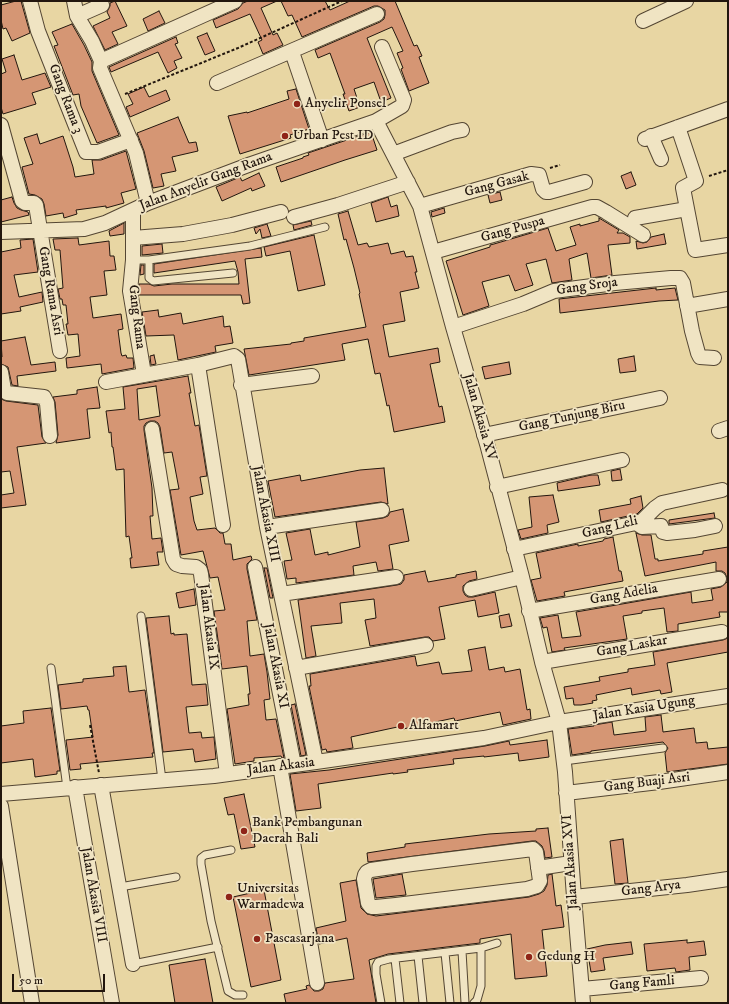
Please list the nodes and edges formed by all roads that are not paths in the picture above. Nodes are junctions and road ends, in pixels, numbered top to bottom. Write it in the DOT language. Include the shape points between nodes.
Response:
graph roads {
  1 [pos="30,1"];
  2 [pos="74,1"];
  3 [pos="235,1"];
  4 [pos="686,1"];
  5 [pos="102,5"];
  6 [pos="377,14"];
  7 [pos="77,16"];
  8 [pos="643,21"];
  9 [pos="382,47"];
  10 [pos="292,52"];
  11 [pos="101,61"];
  12 [pos="217,83"];
  13 [pos="728,109"];
  14 [pos="376,121"];
  15 [pos="1,125"];
  16 [pos="678,127"];
  17 [pos="462,130"];
  18 [pos="131,140"];
  19 [pos="322,140"];
  20 [pos="393,154"];
  21 [pos="661,159"];
  22 [pos="408,182"];
  23 [pos="584,182"];
  24 [pos="148,203"];
  25 [pos="420,206"];
  26 [pos="687,209"];
  27 [pos="133,211"];
  28 [pos="281,212"];
  29 [pos="294,217"];
  30 [pos="635,218"];
  31 [pos="325,227"];
  32 [pos="40,231"];
  33 [pos="1,232"];
  34 [pos="643,235"];
  35 [pos="132,238"];
  36 [pos="728,245"];
  37 [pos="433,252"];
  38 [pos="133,260"];
  39 [pos="149,260"];
  40 [pos="233,273"];
  41 [pos="728,299"];
  42 [pos="686,306"];
  43 [pos="452,327"];
  44 [pos="60,351"];
  45 [pos="714,358"];
  46 [pos="198,365"];
  47 [pos="1,372"];
  48 [pos="144,374"];
  49 [pos="312,376"];
  50 [pos="106,382"];
  51 [pos="241,385"];
  52 [pos="660,398"];
  53 [pos="152,430"];
  54 [pos="484,435"];
  55 [pos="50,436"];
  56 [pos="622,460"];
  57 [pos="498,487"];
  58 [pos="722,490"];
  59 [pos="382,510"];
  60 [pos="636,523"];
  61 [pos="223,525"];
  62 [pos="715,526"];
  63 [pos="267,527"];
  64 [pos="514,549"];
  65 [pos="255,567"];
  66 [pos="396,577"];
  67 [pos="522,577"];
  68 [pos="719,579"];
  69 [pos="471,589"];
  70 [pos="281,594"];
  71 [pos="529,611"];
  72 [pos="141,616"];
  73 [pos="722,632"];
  74 [pos="426,645"];
  75 [pos="542,662"];
  76 [pos="51,668"];
  77 [pos="296,668"];
  78 [pos="728,696"];
  79 [pos="559,722"];
  80 [pos="663,748"];
  81 [pos="564,761"];
  82 [pos="316,762"];
  83 [pos="294,765"];
  84 [pos="280,766"];
  85 [pos="728,772"];
  86 [pos="227,774"];
  87 [pos="162,780"];
  88 [pos="101,785"];
  89 [pos="71,787"];
  90 [pos="566,793"];
  91 [pos="1,794"];
  92 [pos="1,806"];
  93 [pos="231,850"];
  94 [pos="571,863"];
  95 [pos="538,868"];
  96 [pos="176,877"];
  97 [pos="728,879"];
  98 [pos="120,887"];
  99 [pos="574,898"];
  100 [pos="497,943"];
  101 [pos="218,947"];
  102 [pos="481,948"];
  103 [pos="462,951"];
  104 [pos="445,952"];
  105 [pos="418,956"];
  106 [pos="395,959"];
  107 [pos="133,964"];
  108 [pos="701,978"];
  109 [pos="317,983"];
  110 [pos="243,995"];
  111 [pos="583,996"];
  112 [pos="32,1003"];
  113 [pos="112,1003"];
  114 [pos="381,1003"];
  115 [pos="400,1003"];
  116 [pos="423,1003"];
  117 [pos="450,1003"];
  118 [pos="465,1003"];
  119 [pos="474,1003"];
  1 -- 18 [label="street, Gang Rama 3" via="38,31 86,152 98,152"];
  2 -- 7 [label="street"];
  3 -- 11 [label="street"];
  4 -- 8 [label="street"];
  5 -- 7 [label="street"];
  6 -- 10 [label="street"];
  7 -- 11 [label="street"];
  9 -- 14 [label="street, Jalan Anyelir Gang Rama" via="404,104"];
  10 -- 12 [label="street"];
  10 -- 19 [label="street"];
  11 -- 18 [label="street" via="100,68"];
  13 -- 16 [label="street"];
  14 -- 19 [label="street, Jalan Anyelir Gang Rama"];
  14 -- 20 [label="street, Jalan Akasia XV"];
  15 -- 32 [label="street, Gang Rama Asri" via="22,201 36,204"];
  16 -- 21 [label="street" via="648,138"];
  16 -- 26 [label="street" via="696,181 683,188"];
  17 -- 20 [label="street"];
  18 -- 24 [label="street"];
  19 -- 24 [label="street, Jalan Anyelir Gang Rama"];
  20 -- 22 [label="street, Jalan Akasia XV"];
  22 -- 25 [label="street, Jalan Akasia XV"];
  22 -- 29 [label="street"];
  23 -- 25 [label="street, Gang Gasak" via="546,192 539,175 531,174"];
  24 -- 27 [label="street, Jalan Anyelir Gang Rama"];
  25 -- 37 [label="street, Jalan Akasia XV"];
  26 -- 30 [label="street"];
  26 -- 36 [label="street" via="695,250"];
  27 -- 32 [label="street, Jalan Anyelir Gang Rama" via="84,229"];
  27 -- 35 [label="street, Gang Rama"];
  28 -- 35 [label="street" via="183,234"];
  31 -- 39 [label="lane" via="250,246"];
  32 -- 33 [label="street, Jalan Anyelir Gang Rama"];
  32 -- 44 [label="street, Gang Rama Asri"];
  34 -- 37 [label="street, Gang Puspa" via="606,212 592,207"];
  35 -- 38 [label="street, Gang Rama"];
  37 -- 43 [label="street, Jalan Akasia XV"];
  38 -- 39 [label="lane"];
  38 -- 48 [label="street, Gang Rama" via="130,291"];
  39 -- 40 [label="lane" via="149,278 153,281"];
  41 -- 42 [label="street"];
  42 -- 43 [label="street, Gang Sroja" via="680,278 615,283 554,291"];
  42 -- 45 [label="street" via="700,357"];
  43 -- 54 [label="street, Jalan Akasia XV"];
  46 -- 48 [label="street, Jalan Akasia XIII"];
  46 -- 51 [label="street, Jalan Akasia XIII" via="234,356 239,362"];
  46 -- 61 [label="street"];
  47 -- 55 [label="street" via="4,390 7,393 44,397 47,403"];
  48 -- 50 [label="street, Jalan Akasia XIII"];
  49 -- 51 [label="street"];
  51 -- 63 [label="street, Jalan Akasia XIII"];
  52 -- 54 [label="street, Gang Tunjung Biru"];
  53 -- 86 [label="street, Jalan Akasia IX" via="173,559 176,564 196,567 201,574"];
  54 -- 57 [label="street, Jalan Akasia XV"];
  56 -- 57 [label="street"];
  57 -- 64 [label="street, Jalan Akasia XV"];
  58 -- 60 [label="street, Gang Leli" via="662,503 642,521"];
  59 -- 63 [label="street"];
  60 -- 62 [label="street" via="642,527 661,526 664,533"];
  60 -- 64 [label="street, Gang Leli"];
  63 -- 70 [label="street, Jalan Akasia XIII"];
  64 -- 67 [label="street, Jalan Akasia XV"];
  65 -- 83 [label="street, Jalan Akasia XI"];
  66 -- 70 [label="street"];
  67 -- 69 [label="street"];
  67 -- 71 [label="street, Jalan Akasia XV"];
  68 -- 71 [label="street, Gang Adelia"];
  70 -- 77 [label="street, Jalan Akasia XIII"];
  71 -- 75 [label="street, Jalan Akasia XV"];
  72 -- 87 [label="lane"];
  73 -- 75 [label="street, Gang Laskar"];
  74 -- 77 [label="street"];
  75 -- 79 [label="street, Jalan Akasia XV"];
  76 -- 89 [label="lane"];
  77 -- 82 [label="street, Jalan Akasia XIII"];
  78 -- 79 [label="street, Jalan Kasia Ugung"];
  79 -- 81 [label="street, Jalan Akasia XVI"];
  79 -- 82 [label="street, Jalan Akasia" via="484,738"];
  80 -- 81 [label="lane"];
  81 -- 90 [label="street, Jalan Akasia XVI"];
  82 -- 83 [label="street, Jalan Akasia"];
  83 -- 84 [label="street, Jalan Akasia"];
  84 -- 86 [label="street, Jalan Akasia"];
  84 -- 109 [label="street"];
  85 -- 90 [label="street, Gang Buaji Asri"];
  86 -- 87 [label="street, Jalan Akasia"];
  87 -- 88 [label="street, Jalan Akasia"];
  88 -- 89 [label="street, Jalan Akasia"];
  88 -- 98 [label="street"];
  89 -- 91 [label="street, Jalan Akasia"];
  89 -- 113 [label="street, Jalan Akasia VIII"];
  90 -- 94 [label="street, Jalan Akasia XVI"];
  92 -- 112 [label="street"];
  93 -- 101 [label="lane" via="201,858"];
  94 -- 95 [label="street"];
  94 -- 99 [label="street, Jalan Akasia XVI"];
  95 -- 95 [label="street" via="536,852 533,849 371,870 364,879 368,903 371,907 376,907 533,887 540,882"];
  96 -- 98 [label="lane"];
  97 -- 99 [label="street, Gang Arya"];
  98 -- 107 [label="street"];
  99 -- 111 [label="street, Jalan Akasia XVI"];
  100 -- 102 [label="lane"];
  101 -- 107 [label="lane"];
  101 -- 110 [label="lane" via="228,991 235,995"];
  102 -- 103 [label="lane"];
  102 -- 119 [label="lane" via="481,986 478,1000"];
  103 -- 104 [label="lane"];
  103 -- 118 [label="lane"];
  104 -- 105 [label="lane"];
  104 -- 117 [label="lane"];
  105 -- 106 [label="lane"];
  105 -- 116 [label="lane"];
  106 -- 114 [label="lane" via="378,962 376,966"];
  106 -- 115 [label="lane"];
  108 -- 111 [label="street, Gang Famli"];
}
